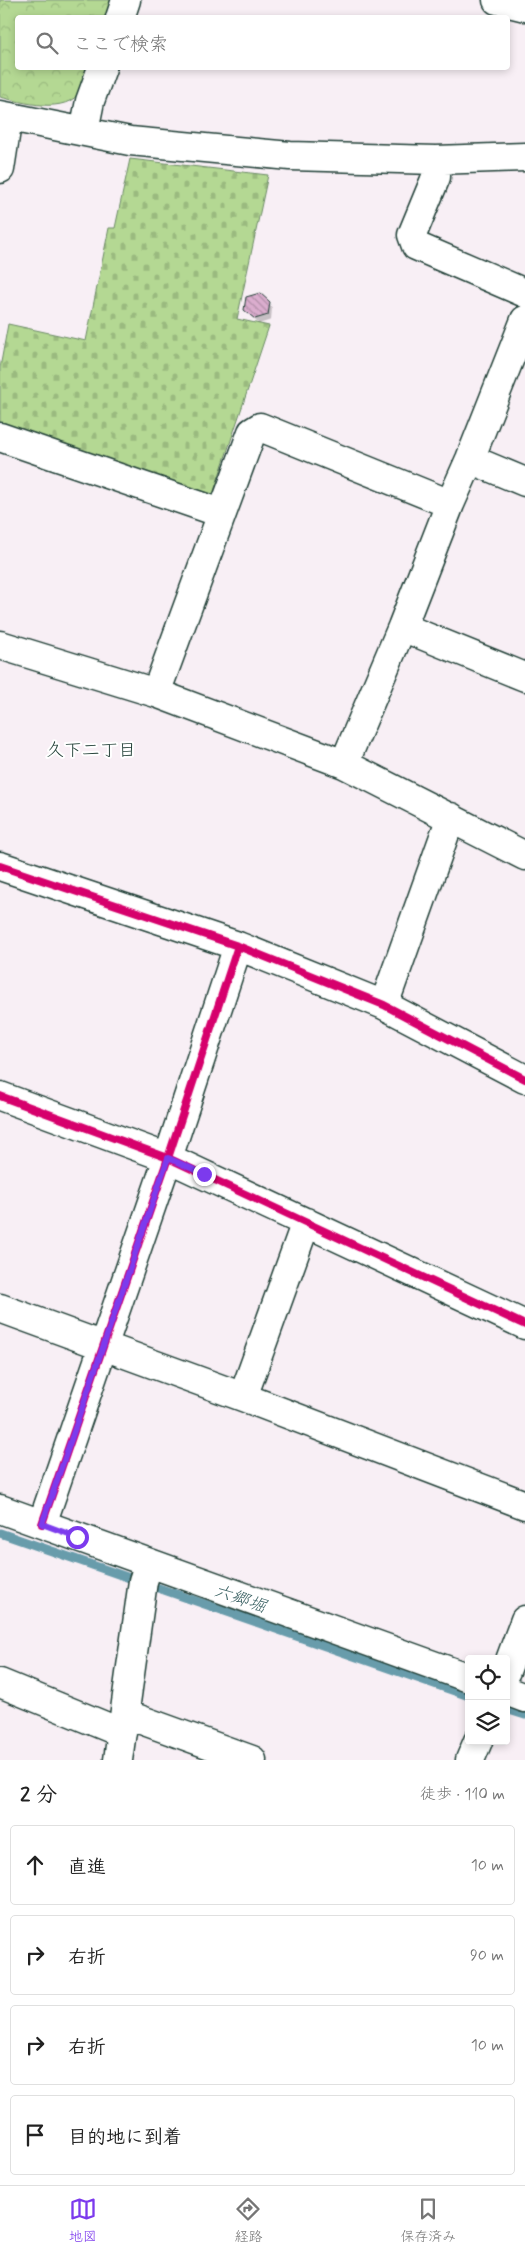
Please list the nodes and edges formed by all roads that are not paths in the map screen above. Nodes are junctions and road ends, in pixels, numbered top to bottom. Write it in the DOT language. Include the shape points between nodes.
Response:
graph roads {
  1 [pos="126,0"];
  2 [pos="497,0"];
  3 [pos="525,7"];
  4 [pos="121,15"];
  5 [pos="101,70"];
  6 [pos="4,116"];
  7 [pos="84,131"];
  8 [pos="525,157"];
  9 [pos="436,160"];
  10 [pos="0,169"];
  11 [pos="525,293"];
  12 [pos="525,320"];
  13 [pos="0,437"];
  14 [pos="470,460"];
  15 [pos="525,482"];
  16 [pos="450,504"];
  17 [pos="221,513"];
  18 [pos="402,628"];
  19 [pos="0,645"];
  20 [pos="525,677"];
  21 [pos="156,693"];
  22 [pos="344,764"];
  23 [pos="451,817"];
  24 [pos="525,856"];
  25 [pos="0,866"];
  26 [pos="238,946"];
  27 [pos="384,1005"];
  28 [pos="525,1079"];
  29 [pos="0,1096"];
  30 [pos="168,1158"];
  31 [pos="306,1222"];
  32 [pos="0,1308"];
  33 [pos="525,1326"];
  34 [pos="102,1346"];
  35 [pos="243,1398"];
  36 [pos="525,1505"];
  37 [pos="0,1509"];
  38 [pos="42,1524"];
  39 [pos="148,1563"];
  40 [pos="525,1620"];
  41 [pos="510,1660"];
  42 [pos="465,1677"];
  43 [pos="0,1682"];
  44 [pos="510,1692"];
  45 [pos="525,1698"];
  46 [pos="123,1723"];
  47 [pos="476,1745"];
  48 [pos="118,1760"];
  49 [pos="252,1760"];
  50 [pos="470,1760"];
  1 -- 4 [label="street"];
  2 -- 3 [label="street"];
  5 -- 7 [label="street"];
  6 -- 7 [label="street"];
  6 -- 10 [label="street"];
  7 -- 9 [label="street" via="130,141 290,156"];
  8 -- 9 [label="street"];
  9 -- 11 [label="street" via="436,177 412,235 416,246"];
  12 -- 14 [label="street"];
  13 -- 17 [label="street"];
  14 -- 15 [label="street"];
  14 -- 16 [label="street"];
  16 -- 17 [label="street" via="260,427 252,432"];
  16 -- 18 [label="street"];
  17 -- 21 [label="street"];
  18 -- 20 [label="street"];
  18 -- 22 [label="street"];
  19 -- 21 [label="street"];
  21 -- 22 [label="street"];
  22 -- 23 [label="street"];
  23 -- 24 [label="street"];
  23 -- 27 [label="street"];
  25 -- 26 [label="street"];
  26 -- 27 [label="street"];
  26 -- 30 [label="street"];
  27 -- 28 [label="street"];
  29 -- 30 [label="street"];
  30 -- 31 [label="street"];
  30 -- 34 [label="street"];
  31 -- 33 [label="street"];
  31 -- 35 [label="street"];
  32 -- 34 [label="street"];
  34 -- 35 [label="street"];
  34 -- 38 [label="street"];
  35 -- 36 [label="street"];
  37 -- 38 [label="street"];
  38 -- 39 [label="street"];
  39 -- 42 [label="street"];
  39 -- 46 [label="street" via="142,1581"];
  40 -- 41 [label="street"];
  43 -- 46 [label="street"];
  44 -- 45 [label="street"];
  46 -- 48 [label="street"];
  46 -- 49 [label="street"];
  47 -- 50 [label="street"];
}
